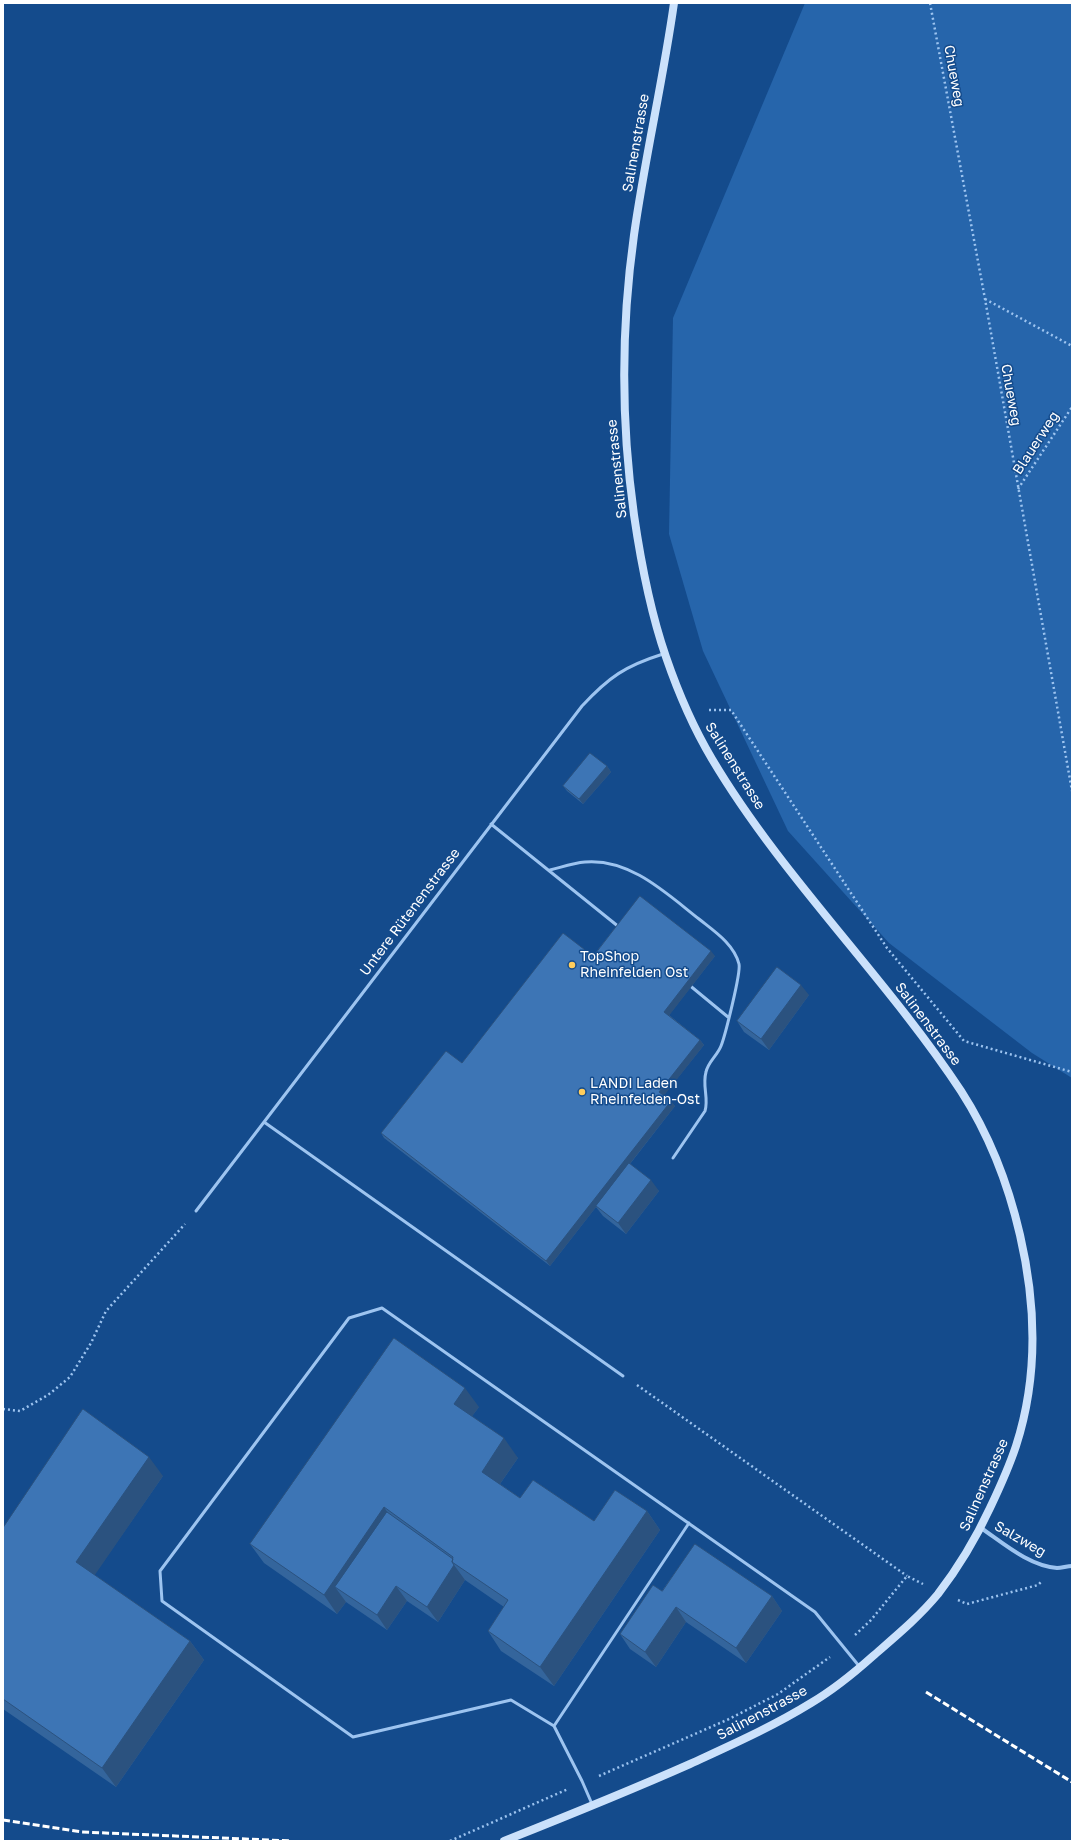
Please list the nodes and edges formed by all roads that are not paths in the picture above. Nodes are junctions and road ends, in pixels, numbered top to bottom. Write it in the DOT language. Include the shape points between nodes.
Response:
graph roads {
  1 [pos="674,3"];
  2 [pos="665,654"];
  3 [pos="491,824"];
  4 [pos="550,870"];
  5 [pos="621,929"];
  6 [pos="681,979"];
  7 [pos="728,1017"];
  8 [pos="264,1122"];
  9 [pos="672,1158"];
  10 [pos="196,1211"];
  11 [pos="623,1376"];
  12 [pos="689,1523"];
  13 [pos="980,1528"];
  14 [pos="1072,1566"];
  15 [pos="860,1667"];
  16 [pos="554,1726"];
  17 [pos="592,1806"];
  18 [pos="504,1841"];
  1 -- 2 [label="street, Salinenstrasse" via="633,239 623,379 624,422 639,552"];
  2 -- 3 [label="lane, Untere Rütenenstrasse" via="627,667 597,690"];
  2 -- 13 [label="street, Salinenstrasse" via="687,709 713,760 767,840 890,994 957,1086 987,1134 1005,1177 1026,1259 1031,1302 1032,1358 1025,1412 1018,1440 1007,1471"];
  3 -- 4 [label="lane"];
  3 -- 8 [label="lane, Untere Rütenenstrasse"];
  4 -- 5 [label="lane"];
  4 -- 7 [label="lane" via="587,862 622,868 652,882 722,938 732,950 739,965"];
  6 -- 7 [label="lane"];
  7 -- 9 [label="lane" via="720,1047 706,1072 705,1111"];
  8 -- 10 [label="lane, Untere Rütenenstrasse"];
  8 -- 11 [label="lane"];
  12 -- 15 [label="lane" via="815,1612"];
  12 -- 16 [label="lane"];
  12 -- 16 [label="lane" via="382,1308 349,1318 160,1571 162,1602 353,1737 510,1700"];
  13 -- 14 [label="street, Salzweg" via="1044,1566"];
  13 -- 15 [label="street, Salinenstrasse" via="940,1592 911,1624"];
  15 -- 17 [label="street, Salinenstrasse" via="813,1702 751,1737"];
  16 -- 17 [label="lane"];
  17 -- 18 [label="street, Salinenstrasse"];
}
